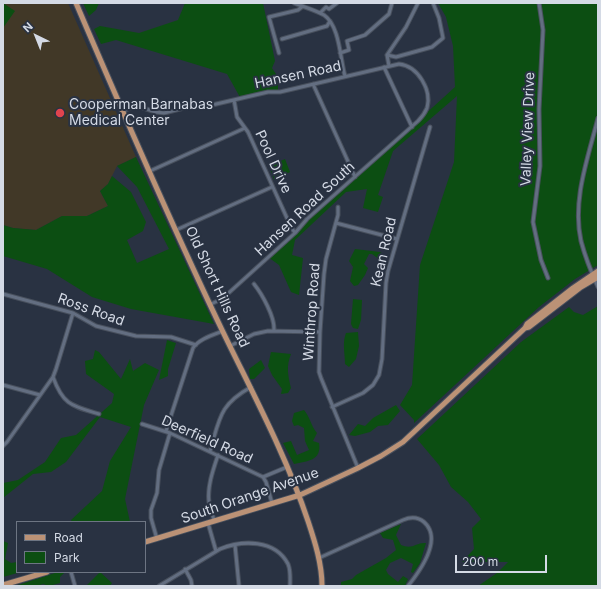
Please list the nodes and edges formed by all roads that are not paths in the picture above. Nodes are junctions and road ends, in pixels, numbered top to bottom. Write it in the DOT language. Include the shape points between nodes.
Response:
graph roads {
  1 [pos="76,3"];
  2 [pos="294,3"];
  3 [pos="337,3"];
  4 [pos="392,3"];
  5 [pos="418,3"];
  6 [pos="433,3"];
  7 [pos="539,3"];
  8 [pos="303,6"];
  9 [pos="320,13"];
  10 [pos="330,21"];
  11 [pos="282,38"];
  12 [pos="279,53"];
  13 [pos="340,53"];
  14 [pos="387,56"];
  15 [pos="389,66"];
  16 [pos="384,67"];
  17 [pos="345,76"];
  18 [pos="313,84"];
  19 [pos="234,100"];
  20 [pos="122,111"];
  21 [pos="598,118"];
  22 [pos="412,127"];
  23 [pos="430,127"];
  24 [pos="245,128"];
  25 [pos="150,172"];
  26 [pos="355,177"];
  27 [pos="272,187"];
  28 [pos="338,207"];
  29 [pos="336,223"];
  30 [pos="176,230"];
  31 [pos="295,233"];
  32 [pos="398,239"];
  33 [pos="596,275"];
  34 [pos="548,278"];
  35 [pos="254,284"];
  36 [pos="598,287"];
  37 [pos="3,294"];
  38 [pos="211,304"];
  39 [pos="73,313"];
  40 [pos="274,330"];
  41 [pos="223,331"];
  42 [pos="320,332"];
  43 [pos="196,344"];
  44 [pos="230,346"];
  45 [pos="53,377"];
  46 [pos="3,385"];
  47 [pos="251,386"];
  48 [pos="40,395"];
  49 [pos="332,407"];
  50 [pos="99,414"];
  51 [pos="142,424"];
  52 [pos="166,431"];
  53 [pos="170,433"];
  54 [pos="3,446"];
  55 [pos="210,451"];
  56 [pos="218,455"];
  57 [pos="288,467"];
  58 [pos="358,468"];
  59 [pos="263,478"];
  60 [pos="300,495"];
  61 [pos="272,503"];
  62 [pos="214,521"];
  63 [pos="208,523"];
  64 [pos="157,539"];
  65 [pos="146,542"];
  66 [pos="235,545"];
  67 [pos="216,551"];
  68 [pos="319,558"];
  69 [pos="185,569"];
  70 [pos="45,573"];
  71 [pos="71,573"];
  72 [pos="3,585"];
  73 [pos="75,586"];
  74 [pos="159,586"];
  75 [pos="192,586"];
  76 [pos="239,586"];
  77 [pos="290,586"];
  78 [pos="322,586"];
  79 [pos="408,586"];
  1 -- 20 [label="main road, Old Short Hills Road"];
  2 -- 8 [label="street"];
  3 -- 9 [label="street" via="329,9 326,7"];
  4 -- 13 [label="street" via="389,14 365,35 347,41 349,50"];
  5 -- 14 [label="street"];
  6 -- 14 [label="street" via="443,38 432,48 396,57"];
  7 -- 34 [label="street, Valley View Drive" via="543,30 539,110 540,166 533,222"];
  8 -- 9 [label="street"];
  8 -- 12 [label="street" via="298,10 270,17"];
  9 -- 10 [label="street"];
  10 -- 11 [label="street" via="327,26"];
  10 -- 13 [label="street" via="336,32"];
  13 -- 17 [label="street"];
  14 -- 15 [label="street"];
  15 -- 16 [label="street, Hansen Road"];
  15 -- 22 [label="street, Hansen Road" via="399,64 411,67 425,87 428,97 427,108"];
  16 -- 17 [label="street, Hansen Road"];
  16 -- 22 [label="street"];
  17 -- 18 [label="street, Hansen Road"];
  18 -- 19 [label="street, Hansen Road"];
  18 -- 26 [label="street"];
  19 -- 20 [label="street, Hansen Road" via="164,113 136,106"];
  19 -- 24 [label="street, Pool Drive" via="237,117"];
  20 -- 25 [label="main road, Old Short Hills Road"];
  21 -- 33 [label="street" via="580,192 579,211 582,242"];
  22 -- 26 [label="street, Hansen Road South"];
  23 -- 32 [label="street, Kean Road"];
  24 -- 25 [label="street"];
  24 -- 27 [label="street, Pool Drive" via="252,138"];
  25 -- 30 [label="main road, Old Short Hills Road"];
  26 -- 31 [label="street, Hansen Road South" via="307,219"];
  27 -- 30 [label="street"];
  27 -- 31 [label="street, Pool Drive"];
  28 -- 29 [label="street, Winthrop Road"];
  29 -- 32 [label="street"];
  29 -- 42 [label="street, Winthrop Road" via="325,269"];
  30 -- 38 [label="main road, Old Short Hills Road"];
  31 -- 38 [label="street, Hansen Road South" via="222,299"];
  32 -- 49 [label="street, Kean Road" via="386,283 380,375 373,386 363,393"];
  33 -- 36 [label="street"];
  33 -- 58 [label="main road, South Orange Avenue" via="525,328 403,442"];
  35 -- 40 [label="street" via="272,319"];
  37 -- 39 [label="street, Ross Road"];
  38 -- 41 [label="main road, Old Short Hills Road"];
  39 -- 43 [label="street, Ross Road" via="96,326 136,336 171,337"];
  39 -- 45 [label="street"];
  40 -- 42 [label="street"];
  40 -- 44 [label="street" via="257,333"];
  41 -- 43 [label="street"];
  41 -- 44 [label="main road, Old Short Hills Road"];
  42 -- 49 [label="street, Winthrop Road" via="319,372"];
  43 -- 52 [label="street"];
  44 -- 47 [label="main road, Old Short Hills Road"];
  45 -- 48 [label="street"];
  45 -- 50 [label="street" via="64,400 71,405"];
  46 -- 48 [label="street"];
  47 -- 55 [label="street" via="236,396 224,409"];
  47 -- 57 [label="main road, Old Short Hills Road"];
  48 -- 54 [label="street"];
  49 -- 58 [label="street, Winthrop Road"];
  51 -- 52 [label="street, Deerfield Road"];
  52 -- 53 [label="street, Deerfield Road"];
  53 -- 55 [label="street, Deerfield Road"];
  53 -- 64 [label="street" via="151,510"];
  55 -- 56 [label="street, Deerfield Road"];
  56 -- 59 [label="street, Deerfield Road"];
  56 -- 62 [label="street" via="208,496"];
  57 -- 59 [label="street, Deerfield Road"];
  57 -- 60 [label="main road, Old Short Hills Road"];
  58 -- 60 [label="main road, South Orange Avenue"];
  59 -- 61 [label="street, Deerfield Road"];
  60 -- 61 [label="main road, South Orange Avenue"];
  60 -- 68 [label="main road, Old Short Hills Road"];
  61 -- 62 [label="main road, South Orange Avenue"];
  62 -- 63 [label="main road, South Orange Avenue"];
  63 -- 64 [label="main road, South Orange Avenue"];
  63 -- 67 [label="street"];
  64 -- 65 [label="main road, South Orange Avenue"];
  66 -- 67 [label="street"];
  66 -- 76 [label="street"];
  66 -- 77 [label="street" via="252,543 274,550 288,565"];
  67 -- 69 [label="street"];
  68 -- 78 [label="main road, Old Short Hills Road"];
  68 -- 79 [label="street" via="403,520 418,518 429,529 429,550 421,569"];
  69 -- 74 [label="street"];
  69 -- 75 [label="street"];
  70 -- 72 [label="main road"];
  71 -- 73 [label="street"];
}
